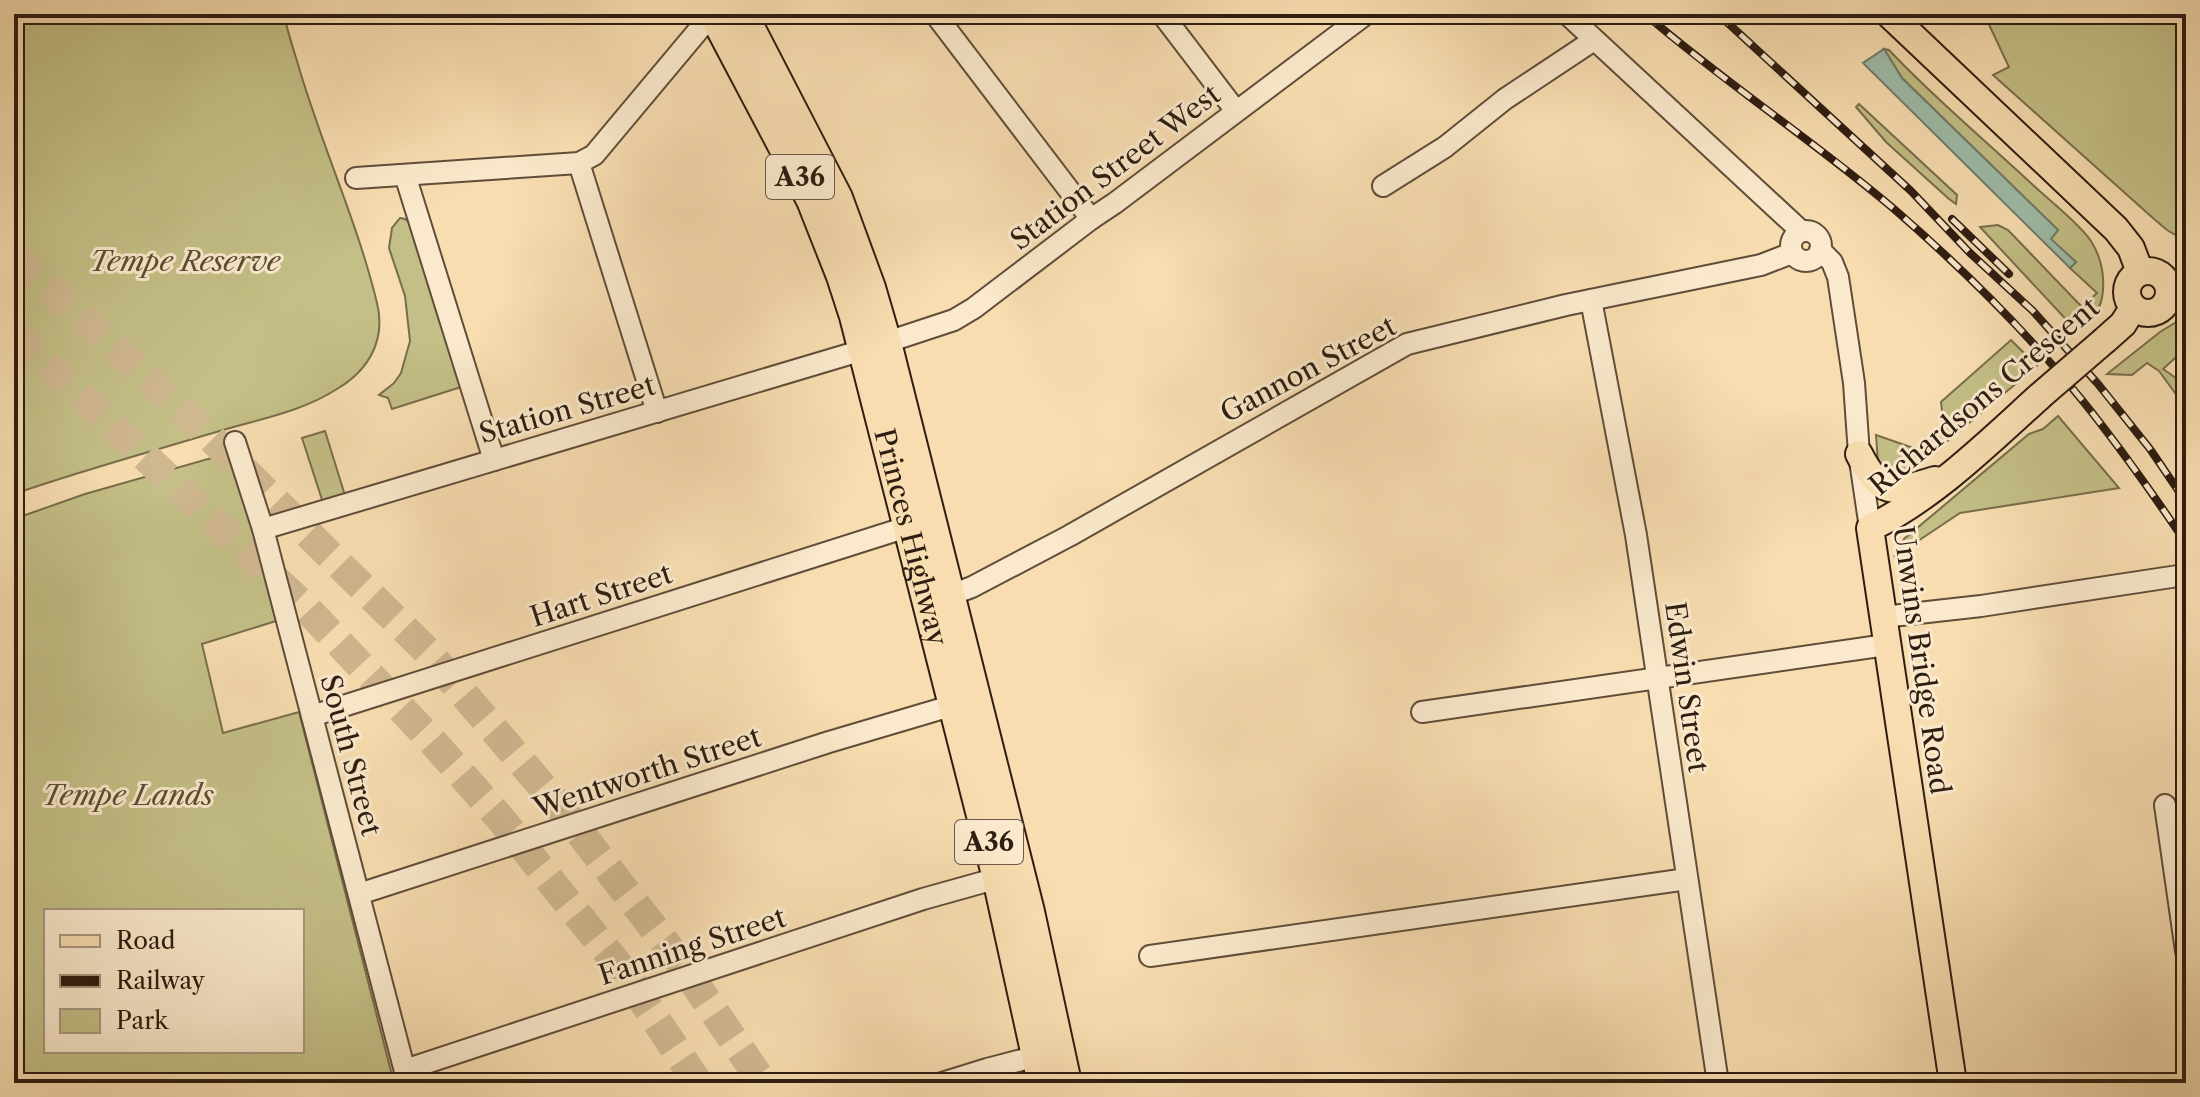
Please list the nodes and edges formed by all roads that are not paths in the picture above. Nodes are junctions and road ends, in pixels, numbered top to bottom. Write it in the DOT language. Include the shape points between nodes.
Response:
graph roads {
  1 [pos="713,14"];
  2 [pos="742,14"];
  3 [pos="935,14"];
  4 [pos="1162,14"];
  5 [pos="1366,14"];
  6 [pos="1567,14"];
  7 [pos="1889,14"];
  8 [pos="1594,40"];
  9 [pos="1236,111"];
  10 [pos="579,163"];
  11 [pos="405,175"];
  12 [pos="356,178"];
  13 [pos="1383,186"];
  14 [pos="1091,219"];
  15 [pos="1801,231"];
  16 [pos="1820,250"];
  17 [pos="1792,253"];
  18 [pos="2140,272"];
  19 [pos="2177,284"];
  20 [pos="1591,300"];
  21 [pos="2133,308"];
  22 [pos="875,347"];
  23 [pos="657,412"];
  24 [pos="235,442"];
  25 [pos="1859,454"];
  26 [pos="494,460"];
  27 [pos="1949,475"];
  28 [pos="907,527"];
  29 [pos="1870,528"];
  30 [pos="263,529"];
  31 [pos="2178,576"];
  32 [pos="938,600"];
  33 [pos="1883,617"];
  34 [pos="1886,645"];
  35 [pos="1657,677"];
  36 [pos="954,705"];
  37 [pos="1422,712"];
  38 [pos="312,716"];
  39 [pos="2165,805"];
  40 [pos="998,878"];
  41 [pos="1687,879"];
  42 [pos="359,894"];
  43 [pos="2186,951"];
  44 [pos="1150,956"];
  45 [pos="1040,1070"];
  46 [pos="406,1077"];
  47 [pos="942,1083"];
  48 [pos="1066,1083"];
  49 [pos="1718,1083"];
  50 [pos="1953,1083"];
  1 -- 10 [label="street" via="594,155"];
  1 -- 22 [label="highway, Princes Highway / A36" via="812,200"];
  2 -- 22 [label="highway, Princes Highway / A36" via="837,198 870,288"];
  3 -- 14 [label="street"];
  4 -- 9 [label="street"];
  5 -- 9 [label="street, Station Street West"];
  6 -- 8 [label="street"];
  7 -- 18 [label="main road" via="2116,229"];
  8 -- 13 [label="street"];
  8 -- 15 [label="street"];
  9 -- 14 [label="street, Station Street West"];
  10 -- 11 [label="street"];
  10 -- 23 [label="street"];
  11 -- 12 [label="street"];
  11 -- 26 [label="street"];
  14 -- 22 [label="street, Station Street West" via="954,320"];
  15 -- 16 [label="street" via="1815,233"];
  15 -- 17 [label="street" via="1791,240"];
  16 -- 17 [label="street" via="1807,262"];
  16 -- 25 [label="street, Unwins Bridge Road" via="1838,277"];
  17 -- 20 [label="street, Gannon Street" via="1761,265"];
  18 -- 19 [label="main road" via="2154,271"];
  18 -- 21 [label="main road" via="2127,288"];
  19 -- 21 [label="main road" via="2159,311 2145,314"];
  20 -- 32 [label="street, Gannon Street" via="1407,344 1069,536"];
  20 -- 35 [label="street, Edwin Street"];
  21 -- 27 [label="main road, Richardsons Crescent, bridge" via="2123,324"];
  22 -- 23 [label="street, Station Street"];
  22 -- 28 [label="highway, Princes Highway / A36"];
  22 -- 32 [label="highway, Princes Highway / A36" via="941,561"];
  23 -- 26 [label="street, Station Street"];
  24 -- 30 [label="street, South Street"];
  25 -- 27 [label="main road" via="1874,479 1892,489"];
  25 -- 29 [label="street, Unwins Bridge Road"];
  26 -- 30 [label="street, Station Street"];
  27 -- 29 [label="main road, Richardsons Crescent"];
  28 -- 32 [label="highway, Princes Highway / A36"];
  28 -- 38 [label="street, Hart Street"];
  29 -- 33 [label="main road, Unwins Bridge Road"];
  30 -- 38 [label="street, South Street"];
  31 -- 33 [label="street"];
  32 -- 36 [label="highway, Princes Highway / A36"];
  32 -- 48 [label="highway, Princes Highway / A36" via="1029,912"];
  33 -- 34 [label="main road, Unwins Bridge Road"];
  34 -- 35 [label="street"];
  34 -- 50 [label="main road, Unwins Bridge Road"];
  35 -- 37 [label="street"];
  35 -- 41 [label="street, Edwin Street"];
  36 -- 40 [label="highway, Princes Highway / A36"];
  36 -- 42 [label="street, Wentworth Street"];
  38 -- 42 [label="street, South Street"];
  39 -- 43 [label="street"];
  40 -- 45 [label="highway, Princes Highway / A36"];
  40 -- 46 [label="street, Fanning Street"];
  41 -- 44 [label="street"];
  41 -- 49 [label="street, Edwin Street"];
  42 -- 46 [label="street, South Street"];
  45 -- 47 [label="street" via="987,1069"];
}
